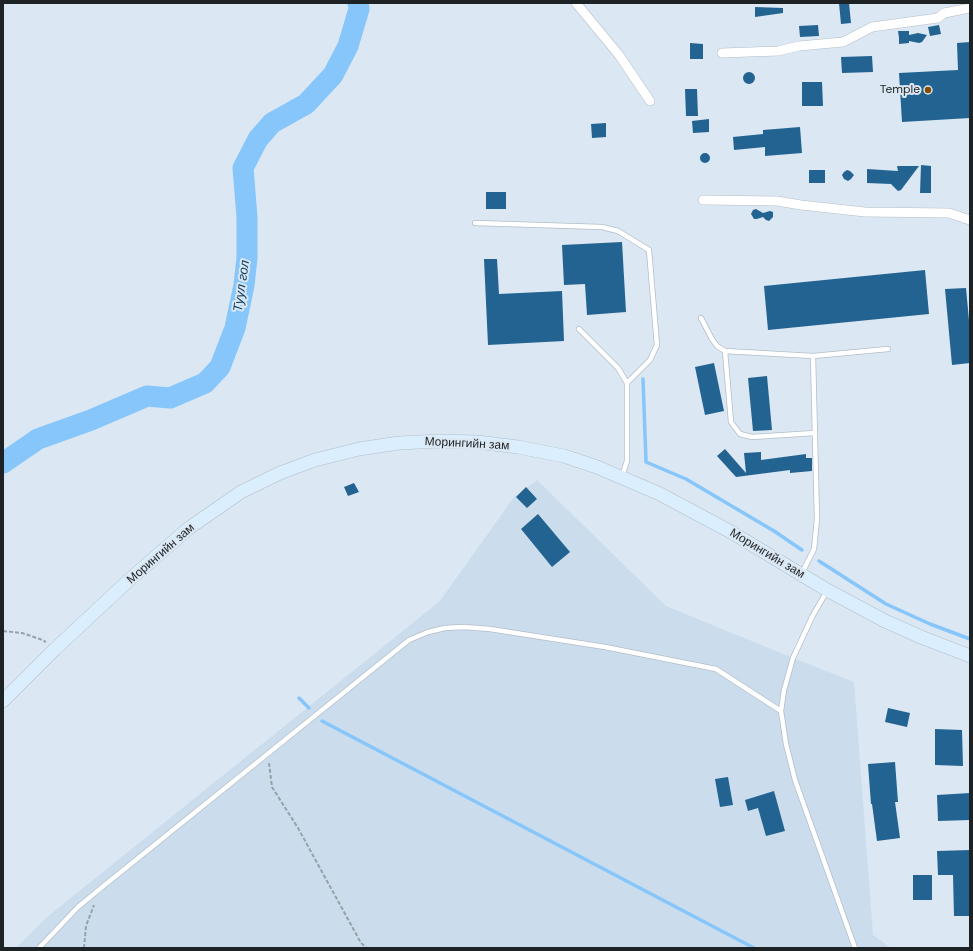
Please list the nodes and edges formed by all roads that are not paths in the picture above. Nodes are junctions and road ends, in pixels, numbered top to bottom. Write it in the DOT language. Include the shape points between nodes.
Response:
graph roads {
  1 [pos="576,3"];
  2 [pos="970,8"];
  3 [pos="722,53"];
  4 [pos="650,101"];
  5 [pos="703,200"];
  6 [pos="970,220"];
  7 [pos="475,223"];
  8 [pos="701,318"];
  9 [pos="578,330"];
  10 [pos="888,349"];
  11 [pos="725,351"];
  12 [pos="813,356"];
  13 [pos="627,383"];
  14 [pos="815,433"];
  15 [pos="621,477"];
  16 [pos="802,574"];
  17 [pos="827,590"];
  18 [pos="970,656"];
  19 [pos="3,702"];
  20 [pos="781,711"];
  21 [pos="39,948"];
  22 [pos="855,948"];
  1 -- 4 [label="street" via="619,55"];
  2 -- 3 [label="street" via="944,13 938,18 872,27 843,42 799,46 778,51"];
  5 -- 6 [label="street" via="777,200 801,206 865,212 949,213"];
  7 -- 13 [label="lane" via="602,227 618,231 649,250 657,345 650,360"];
  8 -- 11 [label="lane" via="717,346"];
  9 -- 13 [label="lane" via="618,368"];
  10 -- 12 [label="lane"];
  11 -- 12 [label="lane"];
  11 -- 14 [label="lane" via="731,422 740,434 752,437"];
  12 -- 14 [label="lane"];
  13 -- 15 [label="lane" via="627,461"];
  14 -- 16 [label="lane" via="814,549"];
  15 -- 16 [label="main road, Морингийн зам" via="660,494 731,532"];
  15 -- 19 [label="main road, Морингийн зам" via="564,456 477,442 399,443 359,449 315,460 241,492 189,528 55,649"];
  16 -- 17 [label="main road, Морингийн зам"];
  17 -- 18 [label="main road, Морингийн зам" via="885,621"];
  17 -- 20 [label="lane" via="793,658"];
  20 -- 21 [label="lane" via="716,670 605,647 490,628 445,628 428,632 409,640 101,888 78,907"];
  20 -- 22 [label="lane" via="795,780"];
}
